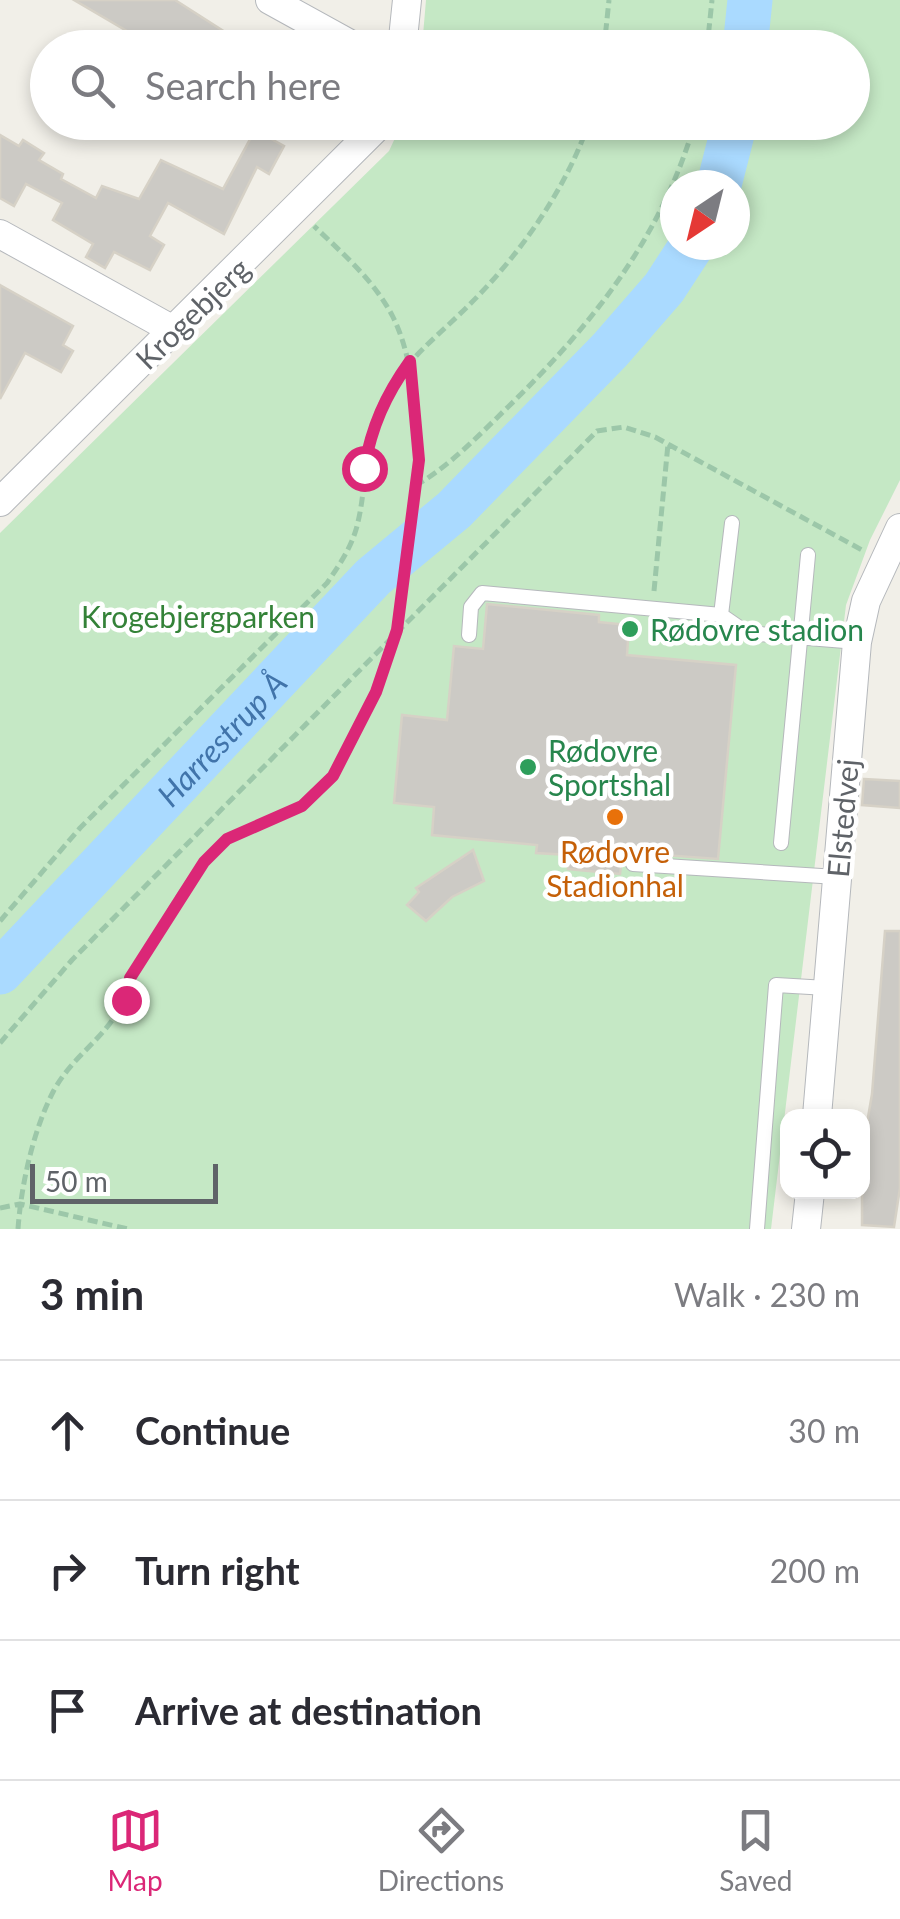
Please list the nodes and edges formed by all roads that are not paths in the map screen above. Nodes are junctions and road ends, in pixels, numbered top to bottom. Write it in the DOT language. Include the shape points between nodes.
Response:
graph roads {
  1 [pos="270,0"];
  2 [pos="407,0"];
  3 [pos="324,30"];
  4 [pos="404,30"];
  5 [pos="365,140"];
  6 [pos="0,234"];
  7 [pos="175,331"];
  8 [pos="0,502"];
  9 [pos="732,524"];
  10 [pos="900,528"];
  11 [pos="808,556"];
  12 [pos="721,614"];
  13 [pos="469,635"];
  14 [pos="800,637"];
  15 [pos="857,642"];
  16 [pos="781,843"];
  17 [pos="633,864"];
  18 [pos="837,876"];
  19 [pos="827,988"];
  20 [pos="818,1109"];
  21 [pos="809,1199"];
  22 [pos="757,1229"];
  23 [pos="806,1229"];
  1 -- 3 [label="street"];
  2 -- 4 [label="street"];
  5 -- 7 [label="street, Krogebjerg"];
  6 -- 7 [label="street"];
  7 -- 8 [label="street, Krogebjerg"];
  9 -- 12 [label="lane"];
  10 -- 15 [label="street, Elstedvej" via="866,601"];
  11 -- 14 [label="lane"];
  12 -- 13 [label="lane" via="482,593 472,607"];
  12 -- 14 [label="lane" via="747,633"];
  14 -- 15 [label="lane"];
  14 -- 16 [label="lane"];
  15 -- 18 [label="street, Elstedvej"];
  17 -- 18 [label="lane"];
  18 -- 19 [label="street, Elstedvej"];
  19 -- 20 [label="street, Elstedvej"];
  19 -- 22 [label="lane" via="776,986"];
  21 -- 23 [label="street"];
}
